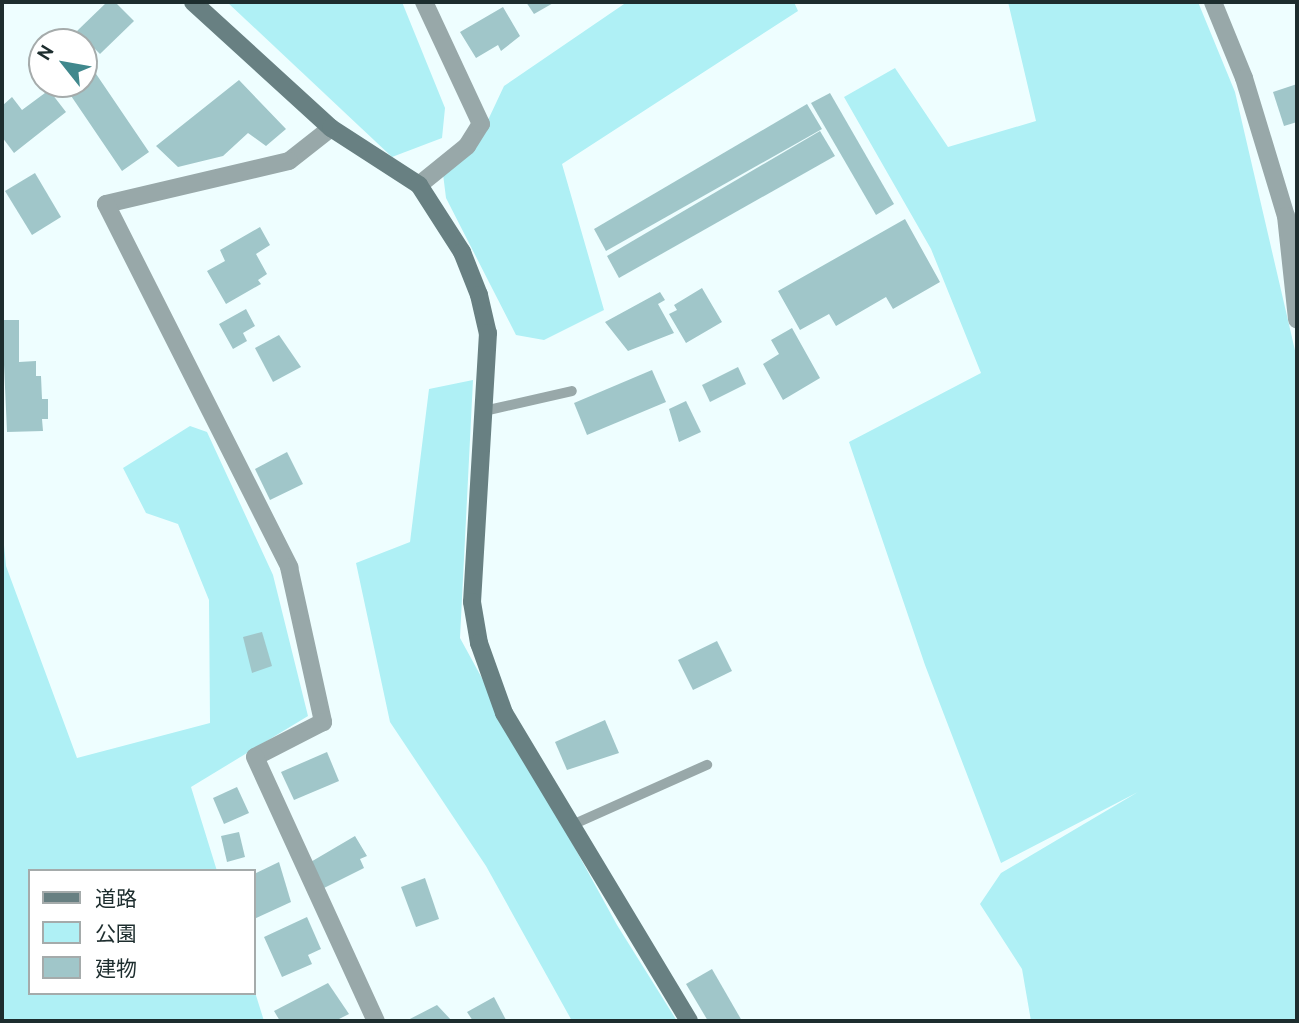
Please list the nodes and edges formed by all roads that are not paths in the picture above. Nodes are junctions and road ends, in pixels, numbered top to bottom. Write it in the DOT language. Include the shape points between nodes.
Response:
graph roads {
  1 [pos="193,2"];
  2 [pos="424,2"];
  3 [pos="1213,2"];
  4 [pos="331,128"];
  5 [pos="419,186"];
  6 [pos="1291,206"];
  7 [pos="1296,294"];
  8 [pos="1297,319"];
  9 [pos="572,391"];
  10 [pos="484,411"];
  11 [pos="707,765"];
  12 [pos="572,825"];
  13 [pos="376,1021"];
  14 [pos="689,1021"];
  1 -- 4 [label="street"];
  2 -- 5 [label="street" via="481,124 467,146"];
  3 -- 6 [label="street"];
  4 -- 5 [label="street"];
  4 -- 13 [label="street" via="289,161 106,204 289,566 323,722 255,757"];
  5 -- 10 [label="street" via="462,251 479,295 488,333"];
  6 -- 7 [label="street"];
  7 -- 8 [label="street"];
  9 -- 10 [label="lane"];
  10 -- 12 [label="street" via="472,601 479,643 504,713"];
  11 -- 12 [label="lane"];
  12 -- 14 [label="street"];
}
